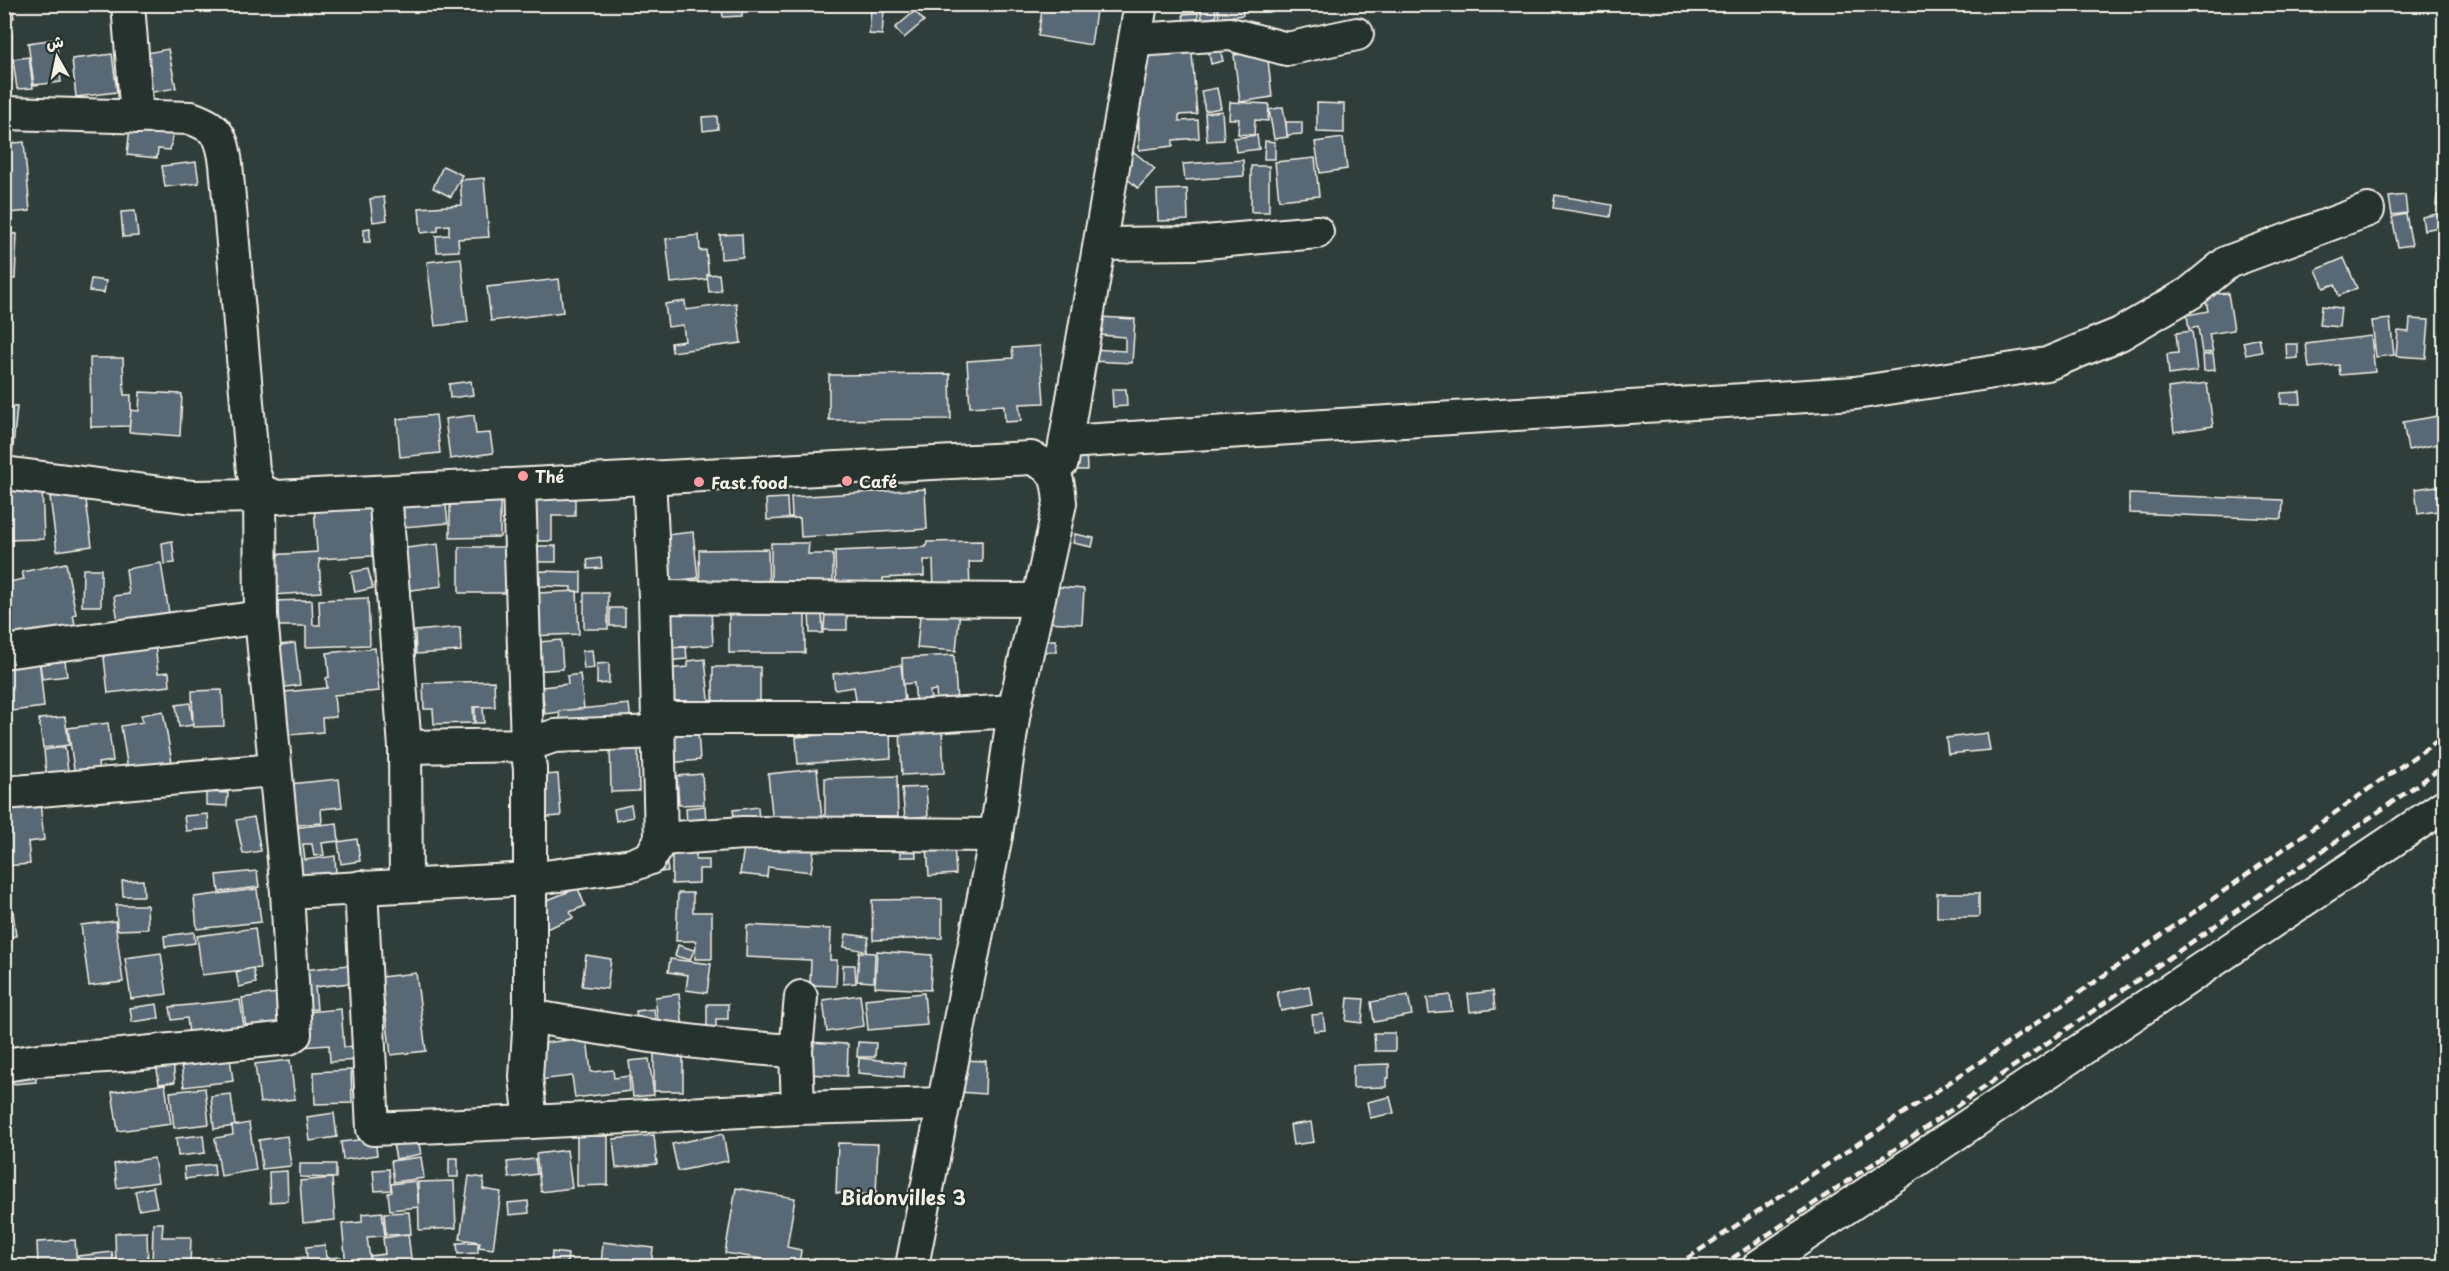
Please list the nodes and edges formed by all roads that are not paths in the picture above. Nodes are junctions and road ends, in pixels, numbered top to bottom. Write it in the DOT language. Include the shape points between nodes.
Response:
graph roads {
  1 [pos="128,4"];
  2 [pos="1141,4"];
  3 [pos="1357,34"];
  4 [pos="1135,40"];
  5 [pos="4,113"];
  6 [pos="137,117"];
  7 [pos="2368,210"];
  8 [pos="1317,232"];
  9 [pos="1100,244"];
  10 [pos="1066,442"];
  11 [pos="4,473"];
  12 [pos="649,477"];
  13 [pos="1059,481"];
  14 [pos="519,485"];
  15 [pos="385,492"];
  16 [pos="260,494"];
  17 [pos="655,597"];
  18 [pos="1038,600"];
  19 [pos="261,618"];
  20 [pos="4,652"];
  21 [pos="1014,711"];
  22 [pos="658,725"];
  23 [pos="527,745"];
  24 [pos="405,747"];
  25 [pos="274,770"];
  26 [pos="4,793"];
  27 [pos="2445,806"];
  28 [pos="996,835"];
  29 [pos="661,839"];
  30 [pos="530,879"];
  31 [pos="406,885"];
  32 [pos="361,887"];
  33 [pos="287,892"];
  34 [pos="801,997"];
  35 [pos="530,1016"];
  36 [pos="796,1051"];
  37 [pos="4,1065"];
  38 [pos="944,1104"];
  39 [pos="798,1108"];
  40 [pos="531,1122"];
  41 [pos="912,1266"];
  42 [pos="1759,1266"];
  1 -- 6 [label="street"];
  2 -- 4 [label="street"];
  3 -- 4 [label="street" via="1287,49 1230,34"];
  4 -- 9 [label="street"];
  5 -- 6 [label="street"];
  6 -- 16 [label="street" via="191,118 212,126 223,146 253,471"];
  7 -- 10 [label="street" via="2228,262 2190,292 2120,334 2048,364 1855,393"];
  8 -- 9 [label="street" via="1195,243"];
  9 -- 10 [label="street"];
  10 -- 13 [label="street"];
  11 -- 16 [label="street" via="193,497"];
  12 -- 13 [label="street" via="1031,458 1048,465"];
  12 -- 14 [label="street"];
  12 -- 17 [label="street"];
  13 -- 18 [label="street" via="1060,503"];
  14 -- 15 [label="street"];
  14 -- 23 [label="street"];
  15 -- 16 [label="street" via="276,497"];
  15 -- 24 [label="street"];
  16 -- 19 [label="street"];
  17 -- 18 [label="street"];
  17 -- 22 [label="street"];
  18 -- 21 [label="street"];
  19 -- 20 [label="street"];
  19 -- 25 [label="street"];
  21 -- 22 [label="street"];
  21 -- 28 [label="street"];
  22 -- 23 [label="street" via="554,736"];
  22 -- 29 [label="street"];
  23 -- 24 [label="street"];
  23 -- 30 [label="street"];
  24 -- 31 [label="street"];
  25 -- 26 [label="street"];
  25 -- 33 [label="street"];
  27 -- 42 [label="street"];
  28 -- 29 [label="street" via="743,833"];
  28 -- 38 [label="street"];
  29 -- 30 [label="street" via="650,858 632,865"];
  30 -- 31 [label="street"];
  30 -- 35 [label="street"];
  31 -- 32 [label="street"];
  32 -- 33 [label="street"];
  32 -- 40 [label="street" via="374,1128"];
  33 -- 37 [label="street" via="295,1034 289,1038"];
  34 -- 36 [label="street"];
  35 -- 36 [label="street" via="632,1034"];
  35 -- 40 [label="street" via="526,1077"];
  36 -- 39 [label="street"];
  38 -- 39 [label="street"];
  38 -- 41 [label="street"];
  39 -- 40 [label="street"];
}
